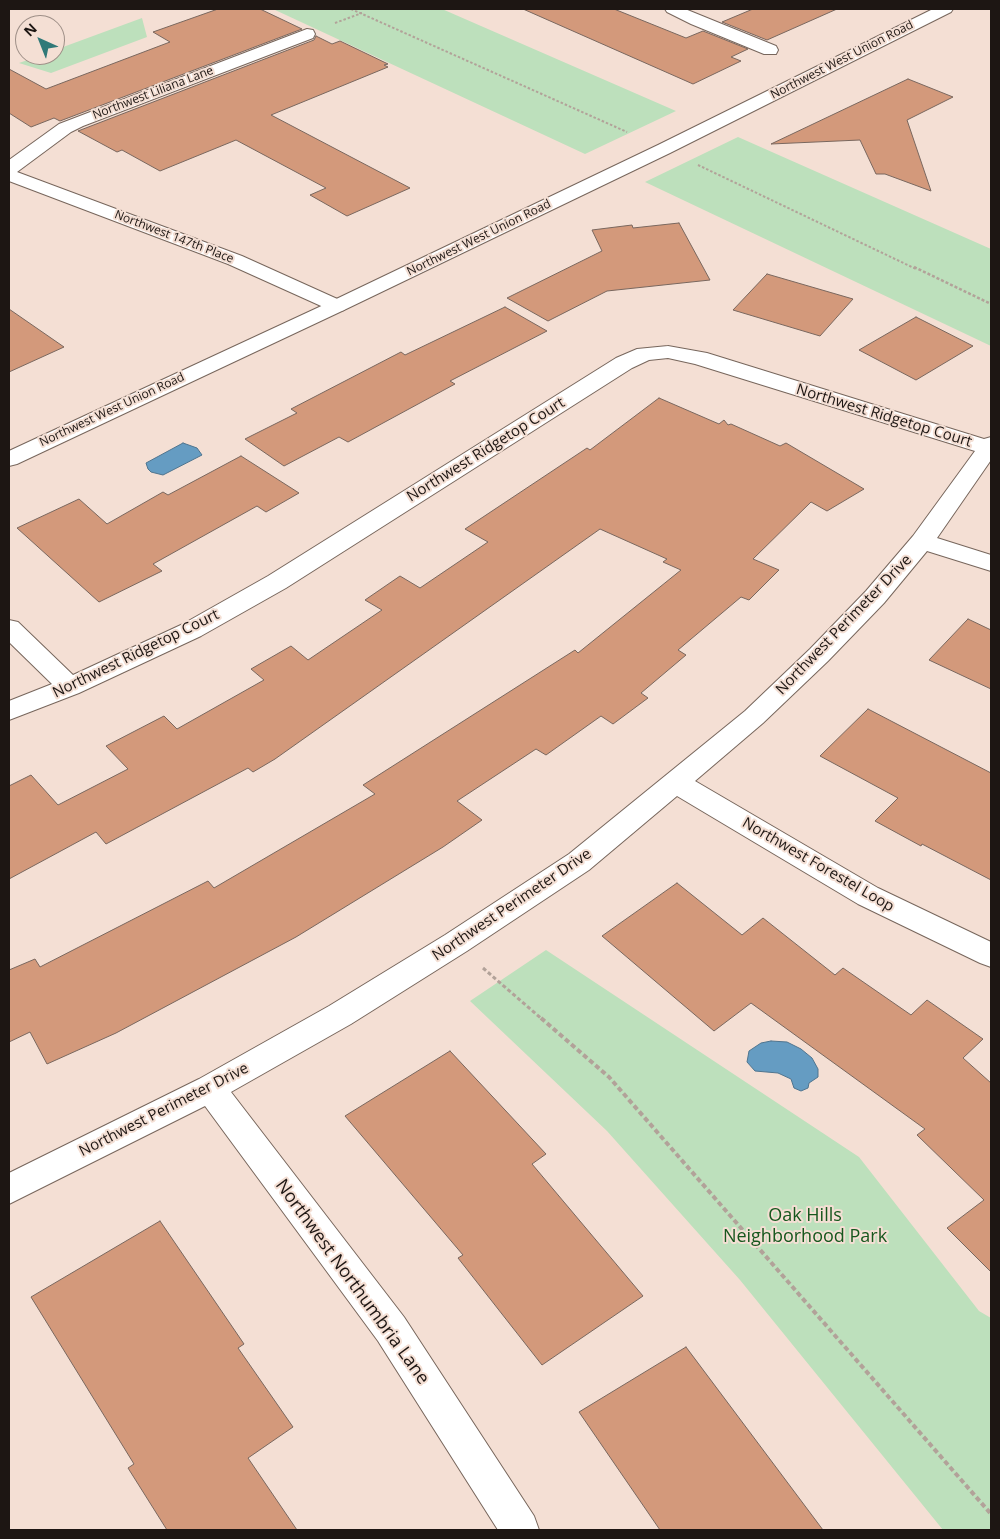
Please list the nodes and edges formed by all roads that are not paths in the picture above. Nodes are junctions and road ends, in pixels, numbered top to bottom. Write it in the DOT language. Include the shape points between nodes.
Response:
graph roads {
  1 [pos="673,9"];
  2 [pos="945,9"];
  3 [pos="307,34"];
  4 [pos="770,50"];
  5 [pos="9,170"];
  6 [pos="9,175"];
  7 [pos="336,306"];
  8 [pos="990,446"];
  9 [pos="9,459"];
  10 [pos="922,541"];
  11 [pos="991,564"];
  12 [pos="9,628"];
  13 [pos="70,687"];
  14 [pos="9,711"];
  15 [pos="676,782"];
  16 [pos="991,954"];
  17 [pos="210,1088"];
  18 [pos="9,1189"];
  19 [pos="520,1530"];
  1 -- 4 [label="street" via="697,22"];
  2 -- 7 [label="street, Northwest West Union Road" via="664,149"];
  3 -- 5 [label="street, Northwest Liliana Lane" via="77,122"];
  6 -- 7 [label="street, Northwest 147th Place" via="235,260"];
  7 -- 9 [label="street, Northwest West Union Road"];
  8 -- 10 [label="street, Northwest Perimeter Drive"];
  8 -- 13 [label="street, Northwest Ridgetop Court" via="699,358 668,352 646,354 624,362 277,582 192,630"];
  10 -- 11 [label="street"];
  10 -- 15 [label="street, Northwest Perimeter Drive" via="875,597 819,655 754,717"];
  12 -- 13 [label="street"];
  13 -- 14 [label="street, Northwest Ridgetop Court"];
  15 -- 16 [label="street, Northwest Forestel Loop" via="868,896"];
  15 -- 17 [label="street, Northwest Perimeter Drive" via="580,862 340,1015"];
  17 -- 18 [label="street, Northwest Perimeter Drive"];
  17 -- 19 [label="street, Northwest Northumbria Lane" via="391,1329"];
}
